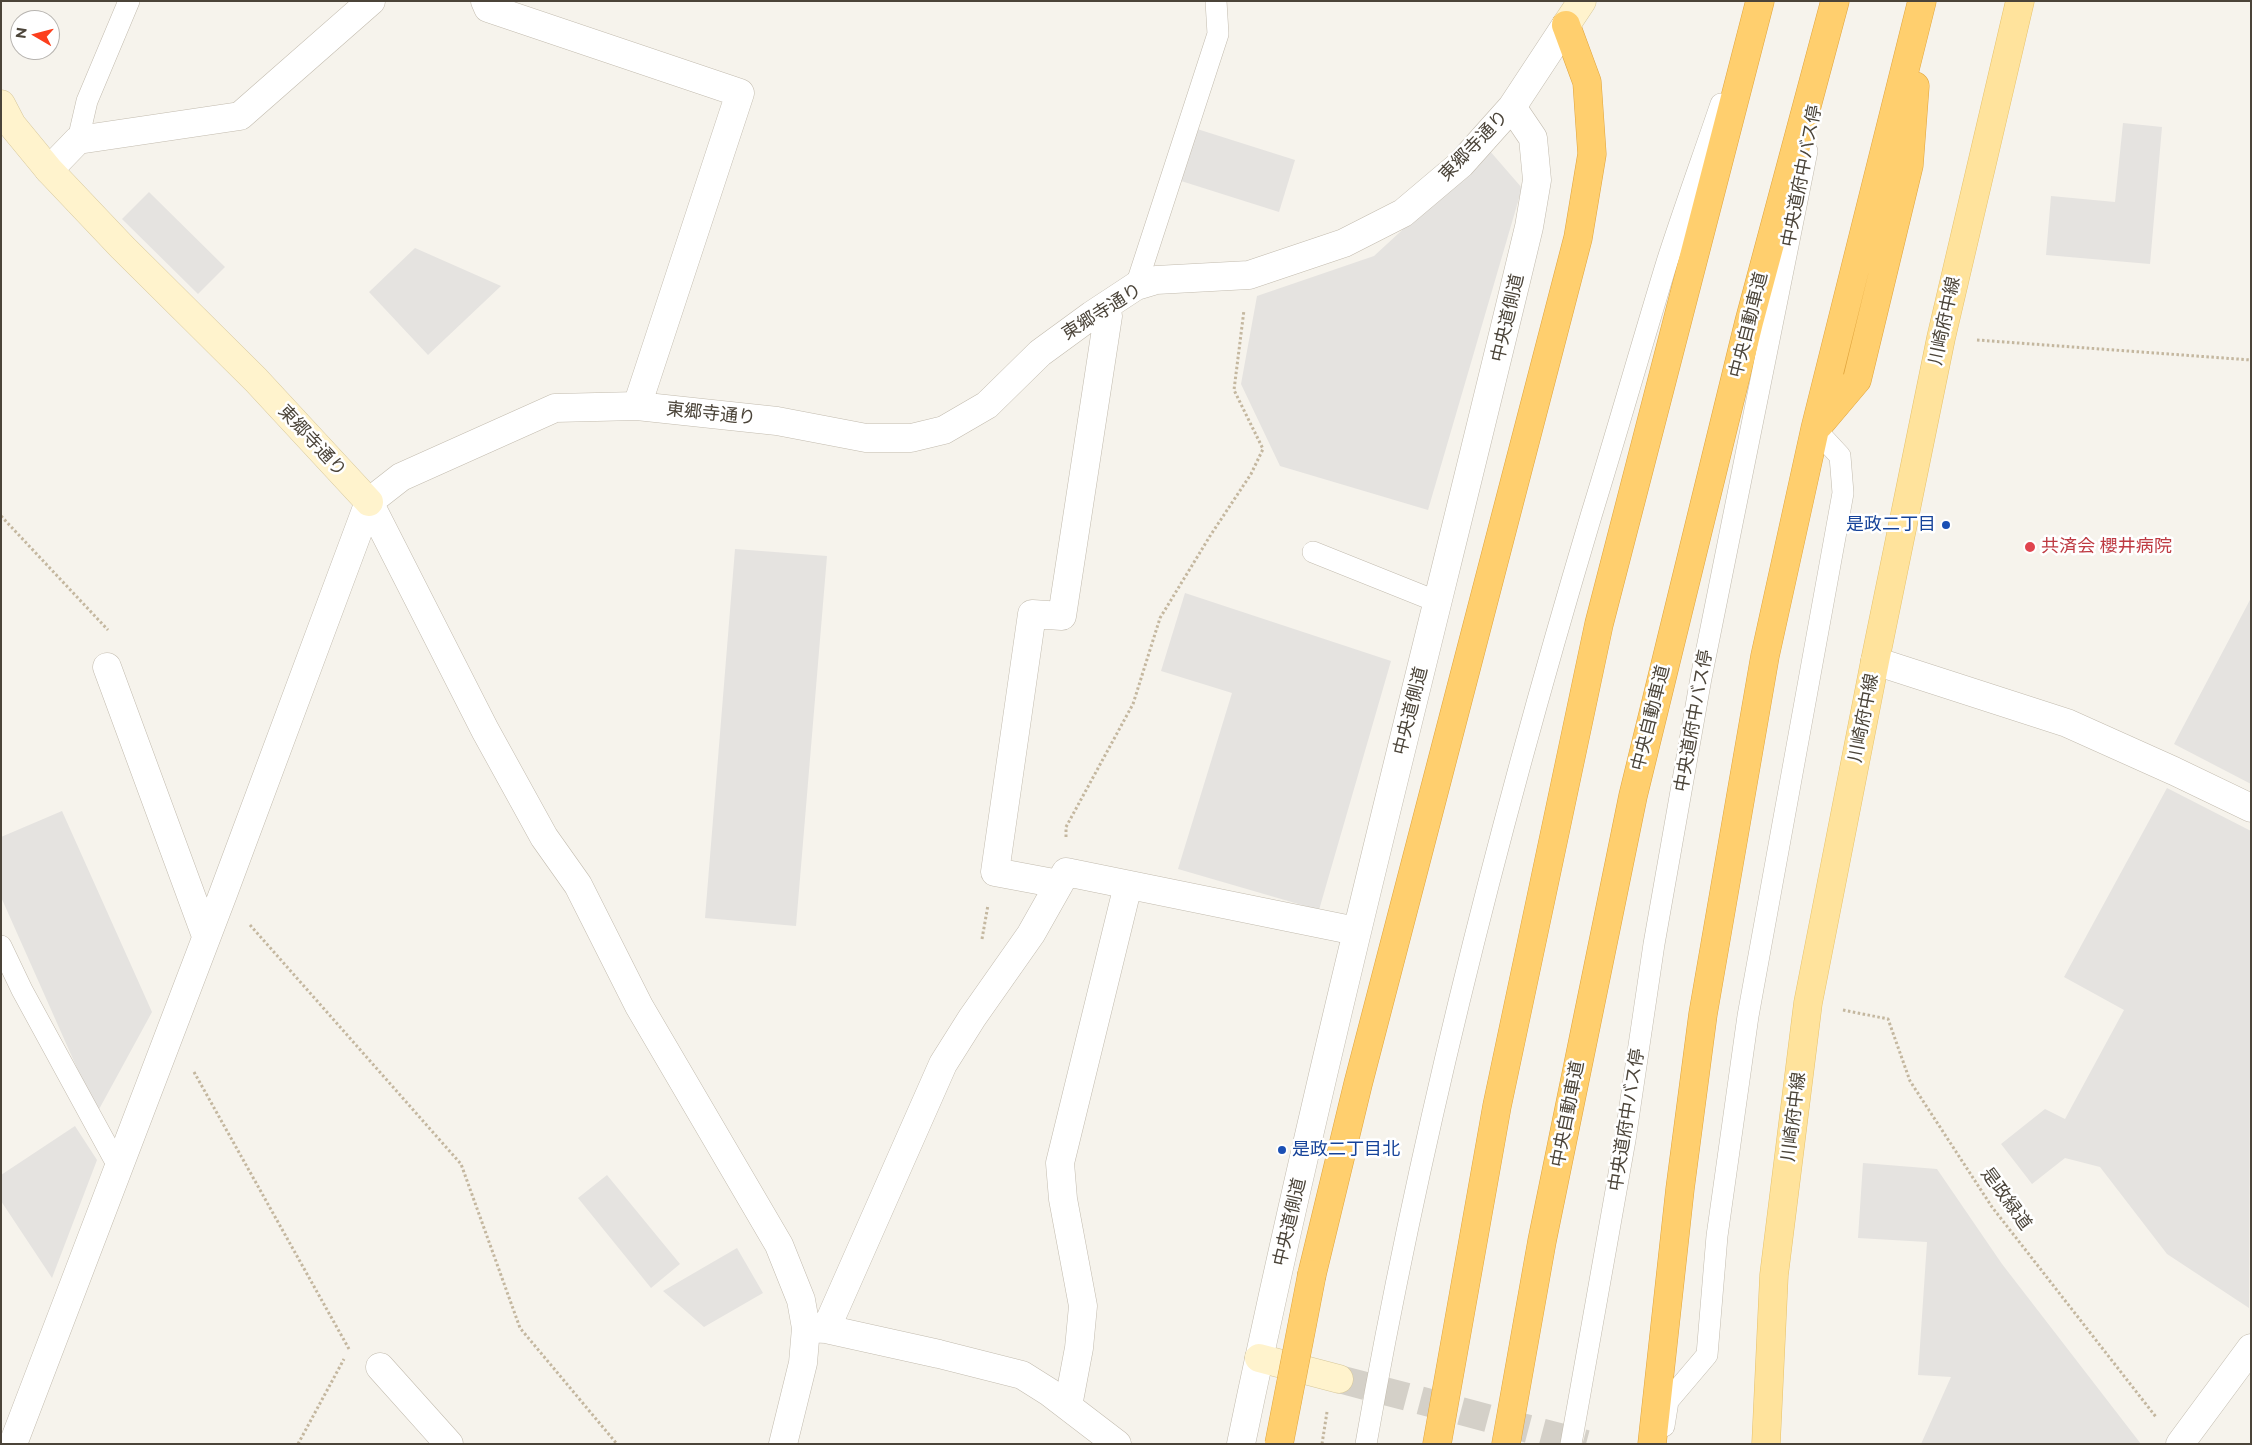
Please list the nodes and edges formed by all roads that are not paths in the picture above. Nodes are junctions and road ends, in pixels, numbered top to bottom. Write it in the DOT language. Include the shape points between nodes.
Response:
graph roads {
  1 [pos="129,1"];
  2 [pos="371,1"];
  3 [pos="485,1"];
  4 [pos="1216,1"];
  5 [pos="1582,1"];
  6 [pos="1759,1"];
  7 [pos="1836,1"];
  8 [pos="2020,1"];
  9 [pos="1921,5"];
  10 [pos="1566,25"];
  11 [pos="1512,107"];
  12 [pos="5,122"];
  13 [pos="78,140"];
  14 [pos="49,170"];
  15 [pos="1136,286"];
  16 [pos="1103,308"];
  17 [pos="637,406"];
  18 [pos="1815,429"];
  19 [pos="369,502"];
  20 [pos="1313,552"];
  21 [pos="1438,602"];
  22 [pos="1875,660"];
  23 [pos="107,667"];
  24 [pos="2251,808"];
  25 [pos="1062,878"];
  26 [pos="1128,885"];
  27 [pos="1356,931"];
  28 [pos="206,936"];
  29 [pos="1,946"];
  30 [pos="118,1166"];
  31 [pos="816,1328"];
  32 [pos="2251,1348"];
  33 [pos="1258,1358"];
  34 [pos="380,1366"];
  35 [pos="1339,1379"];
  36 [pos="1068,1406"];
  37 [pos="13,1444"];
  38 [pos="449,1444"];
  39 [pos="783,1444"];
  40 [pos="1117,1444"];
  41 [pos="1241,1444"];
  42 [pos="1280,1444"];
  43 [pos="1366,1444"];
  44 [pos="1437,1444"];
  45 [pos="1506,1444"];
  46 [pos="1571,1444"];
  47 [pos="1652,1444"];
  48 [pos="1662,1444"];
  49 [pos="1766,1444"];
  50 [pos="2180,1444"];
  1 -- 13 [label="lane" via="87,101"];
  2 -- 13 [label="street" via="240,116"];
  3 -- 17 [label="street" via="488,8 740,93"];
  4 -- 15 [label="lane" via="1218,34"];
  5 -- 10 [label="street"];
  6 -- 43 [label="lane" via="1668,260 1543,678 1425,1144"];
  6 -- 44 [label="highway" via="1598,624 1499,1096"];
  7 -- 45 [label="highway, 中央自動車道" via="1749,322 1633,796 1544,1232"];
  7 -- 46 [label="lane, 中央道府中バス停" via="1701,678"];
  8 -- 22 [label="main road, 川崎府中線" via="1941,338"];
  9 -- 18 [label="highway"];
  10 -- 11 [label="street"];
  10 -- 42 [label="highway, bridge" via="1587,82 1592,154 1578,238 1358,1084 1312,1274"];
  11 -- 15 [label="street, 東郷寺通り" via="1461,164 1403,213 1344,243 1249,276 1156,280"];
  11 -- 21 [label="street, 中央道側道" via="1534,138 1537,180 1529,227"];
  12 -- 14 [label="street, 東郷寺通り"];
  13 -- 14 [label="street"];
  14 -- 19 [label="street, 東郷寺通り" via="122,248 256,380"];
  15 -- 16 [label="street, 東郷寺通り"];
  16 -- 17 [label="street, 東郷寺通り" via="1040,353 988,405 944,430 911,438 866,438 777,421"];
  16 -- 25 [label="street" via="1108,316 1062,616 1032,614 995,872"];
  17 -- 19 [label="street, 東郷寺通り" via="555,408 401,477"];
  18 -- 47 [label="highway" via="1765,656 1703,1014"];
  18 -- 48 [label="lane" via="1840,456 1843,493 1748,1016 1718,1236 1707,1355 1668,1401"];
  19 -- 28 [label="street"];
  19 -- 31 [label="street" via="485,730 544,837 578,885 639,1006 779,1245"];
  20 -- 21 [label="lane"];
  21 -- 27 [label="street, 中央道側道"];
  22 -- 24 [label="street" via="2067,723"];
  22 -- 49 [label="main road, 川崎府中線" via="1808,1003 1774,1275"];
  23 -- 28 [label="street"];
  25 -- 26 [label="street"];
  25 -- 31 [label="street" via="1031,934 943,1064"];
  26 -- 27 [label="street"];
  26 -- 36 [label="street" via="1060,1163 1063,1199 1083,1306"];
  27 -- 33 [label="street, 中央道側道"];
  28 -- 30 [label="street"];
  29 -- 30 [label="lane"];
  30 -- 37 [label="street"];
  31 -- 36 [label="street" via="1022,1375"];
  31 -- 39 [label="street" via="803,1362"];
  32 -- 50 [label="street"];
  33 -- 35 [label="street"];
  33 -- 41 [label="street, 中央道側道"];
  34 -- 38 [label="street"];
  36 -- 40 [label="street"];
}
